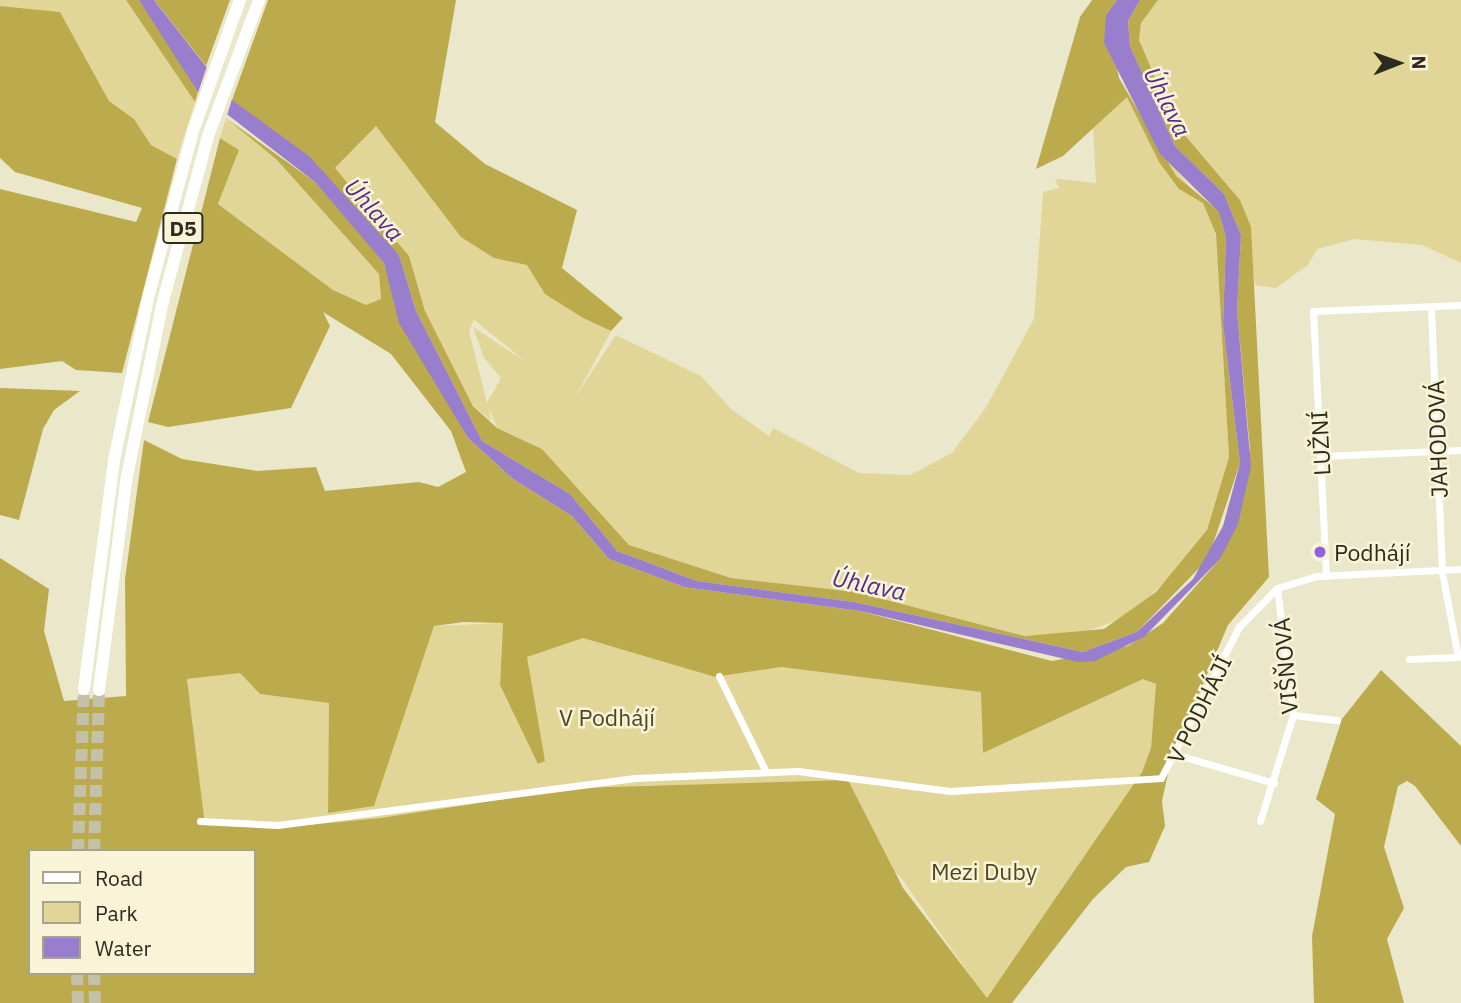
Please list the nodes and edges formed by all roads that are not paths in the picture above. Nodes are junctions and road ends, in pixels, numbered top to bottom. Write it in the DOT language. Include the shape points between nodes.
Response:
graph roads {
  1 [pos="240,0"];
  2 [pos="259,0"];
  3 [pos="1461,304"];
  4 [pos="1431,306"];
  5 [pos="1461,450"];
  6 [pos="1437,451"];
  7 [pos="1321,456"];
  8 [pos="1461,569"];
  9 [pos="1442,572"];
  10 [pos="1326,576"];
  11 [pos="1277,588"];
  12 [pos="1459,658"];
  13 [pos="1409,659"];
  14 [pos="719,676"];
  15 [pos="84,689"];
  16 [pos="99,690"];
  17 [pos="1293,715"];
  18 [pos="1337,720"];
  19 [pos="1178,755"];
  20 [pos="766,772"];
  21 [pos="1274,783"];
  22 [pos="200,821"];
  23 [pos="1260,821"];
  1 -- 15 [label="highway, D5" via="172,206 114,460"];
  2 -- 16 [label="highway, D5" via="208,136 163,301 129,463"];
  3 -- 4 [label="street"];
  4 -- 6 [label="street, JAHODOVÁ"];
  4 -- 7 [label="street, LUŽNÍ" via="1313,311"];
  5 -- 6 [label="street"];
  6 -- 7 [label="street"];
  6 -- 9 [label="street, JAHODOVÁ"];
  7 -- 10 [label="street, LUŽNÍ"];
  8 -- 9 [label="street"];
  9 -- 10 [label="street"];
  9 -- 12 [label="street, JAHODOVÁ"];
  10 -- 11 [label="street"];
  11 -- 17 [label="street, VIŠŇOVÁ"];
  11 -- 19 [label="street, V PODHÁJÍ" via="1239,627"];
  12 -- 13 [label="street"];
  14 -- 20 [label="street"];
  17 -- 18 [label="street"];
  17 -- 21 [label="street, VIŠŇOVÁ"];
  19 -- 20 [label="street, V PODHÁJÍ" via="1161,778 950,791"];
  19 -- 21 [label="street"];
  20 -- 22 [label="street, V PODHÁJÍ" via="586,782 278,825"];
  21 -- 23 [label="street, VIŠŇOVÁ"];
}
